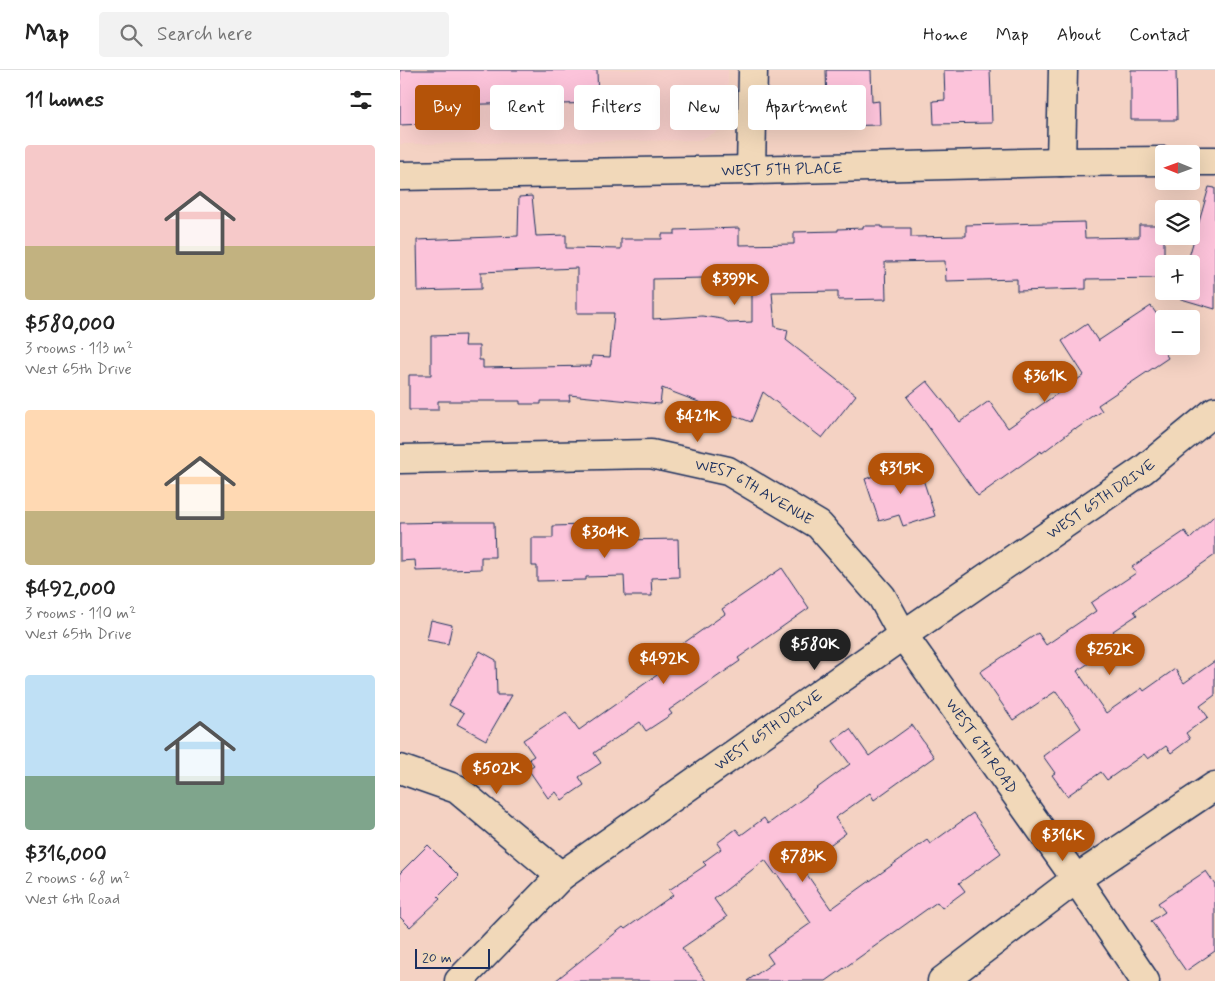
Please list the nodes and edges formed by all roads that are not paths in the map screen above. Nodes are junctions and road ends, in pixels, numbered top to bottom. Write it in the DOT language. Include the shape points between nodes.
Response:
graph roads {
  1 [pos="753,70"];
  2 [pos="1063,70"];
  3 [pos="1155,161"];
  4 [pos="1200,161"];
  5 [pos="1215,161"];
  6 [pos="1061,162"];
  7 [pos="751,170"];
  8 [pos="400,176"];
  9 [pos="1215,411"];
  10 [pos="400,458"];
  11 [pos="904,635"];
  12 [pos="400,769"];
  13 [pos="1215,786"];
  14 [pos="561,876"];
  15 [pos="1076,879"];
  16 [pos="459,981"];
  17 [pos="942,981"];
  18 [pos="1146,981"];
  1 -- 7 [label="street"];
  2 -- 6 [label="street"];
  3 -- 6 [label="street, WEST 5TH PLACE"];
  4 -- 5 [label="street"];
  6 -- 7 [label="street, WEST 5TH PLACE"];
  7 -- 8 [label="street, WEST 5TH PLACE"];
  9 -- 11 [label="street, WEST 65TH DRIVE" via="1142,470"];
  10 -- 11 [label="street, WEST 6TH AVENUE" via="651,454 728,471 819,524 882,597"];
  11 -- 14 [label="street, WEST 65TH DRIVE"];
  11 -- 15 [label="street, WEST 6TH ROAD"];
  12 -- 14 [label="street" via="457,789"];
  13 -- 15 [label="street"];
  14 -- 16 [label="street, WEST 65TH DRIVE"];
  15 -- 17 [label="street"];
  15 -- 18 [label="street, WEST 6TH ROAD"];
}
